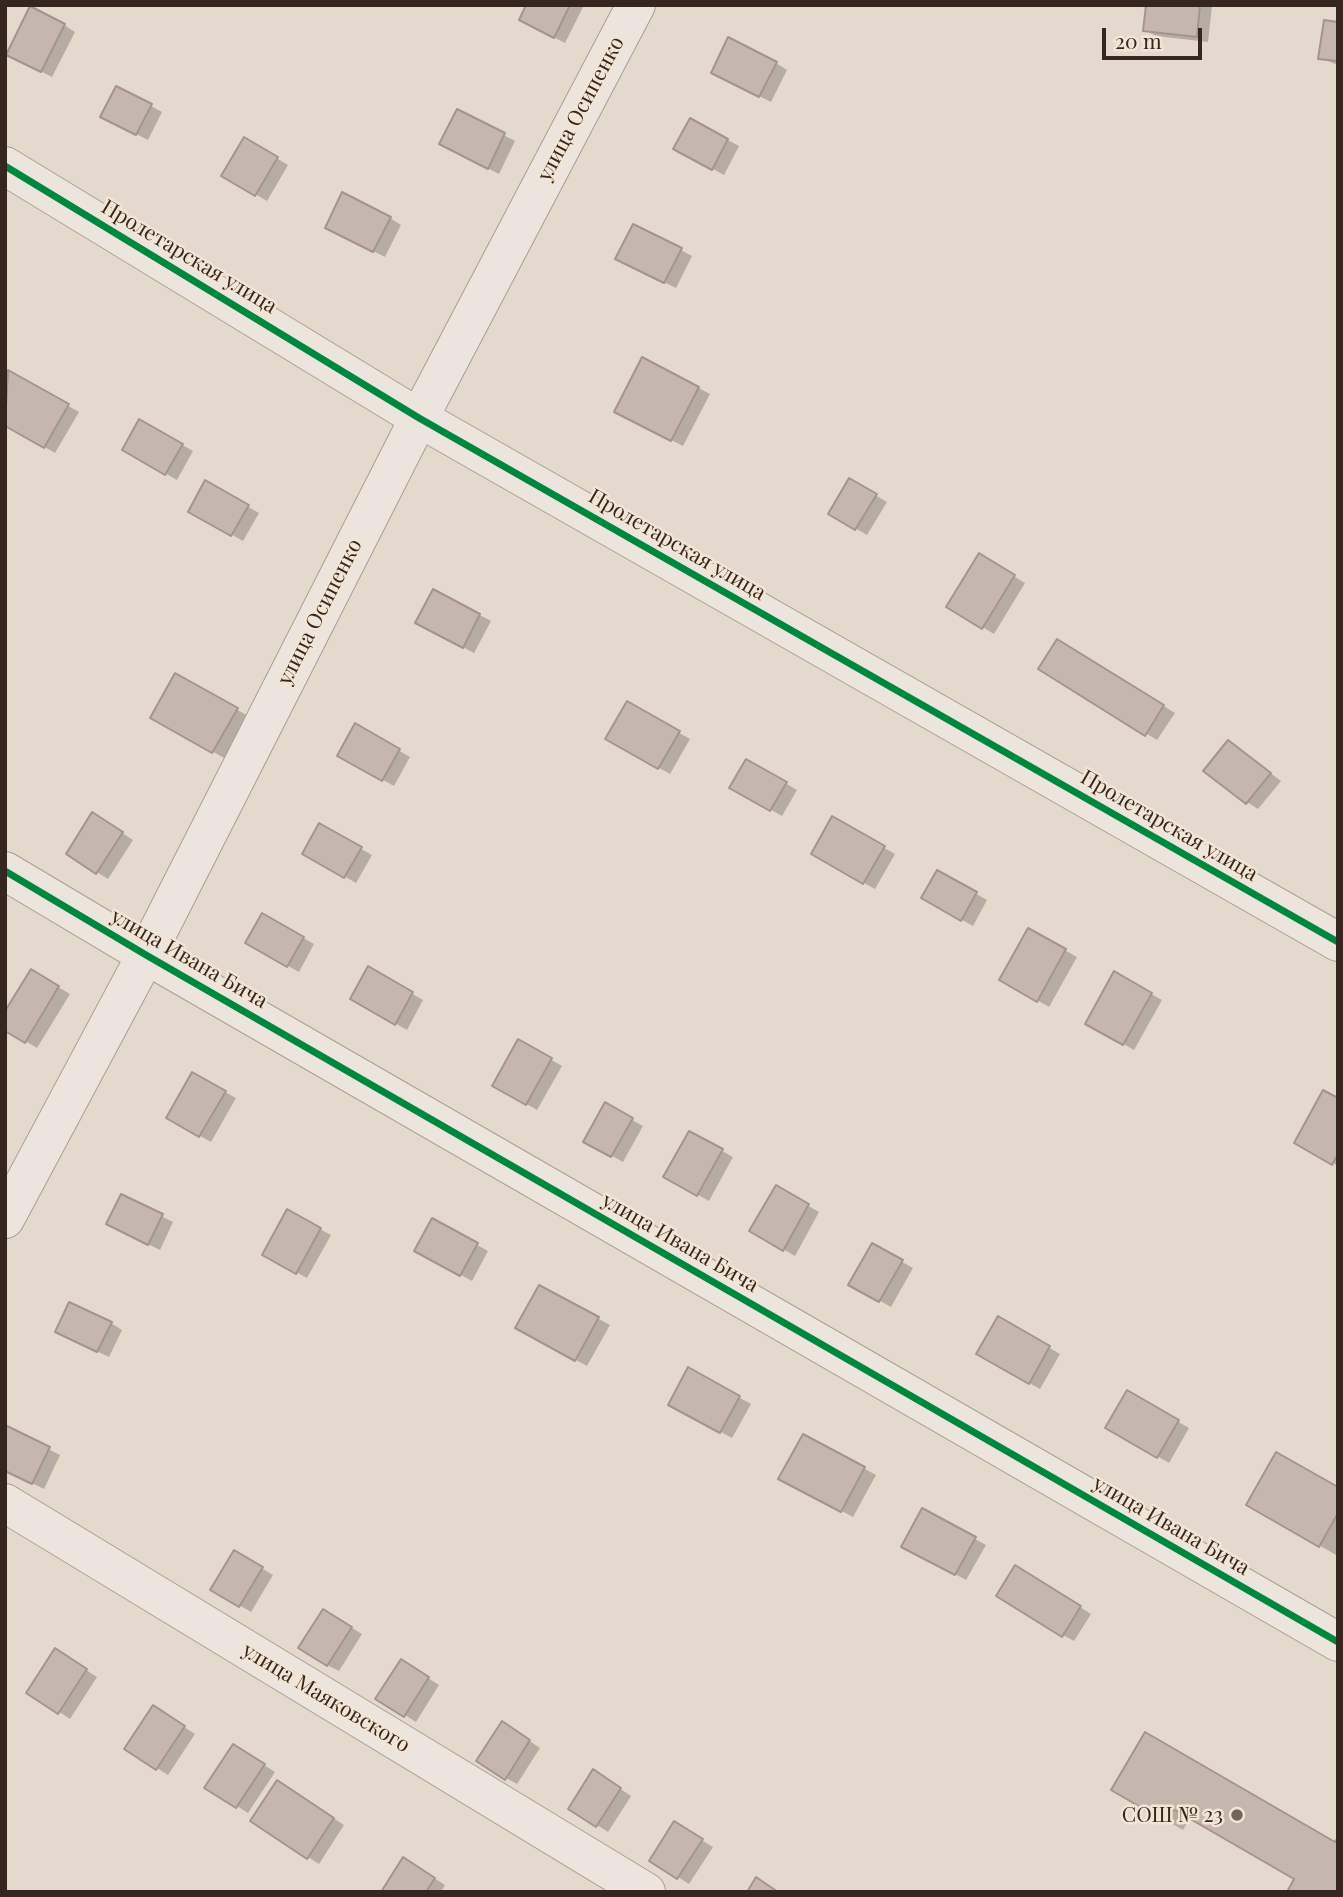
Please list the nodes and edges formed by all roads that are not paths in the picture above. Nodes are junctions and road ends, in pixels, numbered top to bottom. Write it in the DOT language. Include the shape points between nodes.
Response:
graph roads {
  1 [pos="636,5"];
  2 [pos="5,166"];
  3 [pos="419,418"];
  4 [pos="5,871"];
  5 [pos="1338,942"];
  6 [pos="146,955"];
  7 [pos="5,1219"];
  8 [pos="5,1503"];
  9 [pos="1338,1642"];
  10 [pos="646,1892"];
  1 -- 3 [label="street, улица Осипенко"];
  2 -- 3 [label="street, Пролетарская улица"];
  3 -- 5 [label="street, Пролетарская улица"];
  3 -- 6 [label="street, улица Осипенко"];
  4 -- 6 [label="street, улица Ивана Бича"];
  6 -- 7 [label="street, улица Осипенко"];
  6 -- 9 [label="street, улица Ивана Бича"];
  8 -- 10 [label="street, улица Маяковского"];
}
